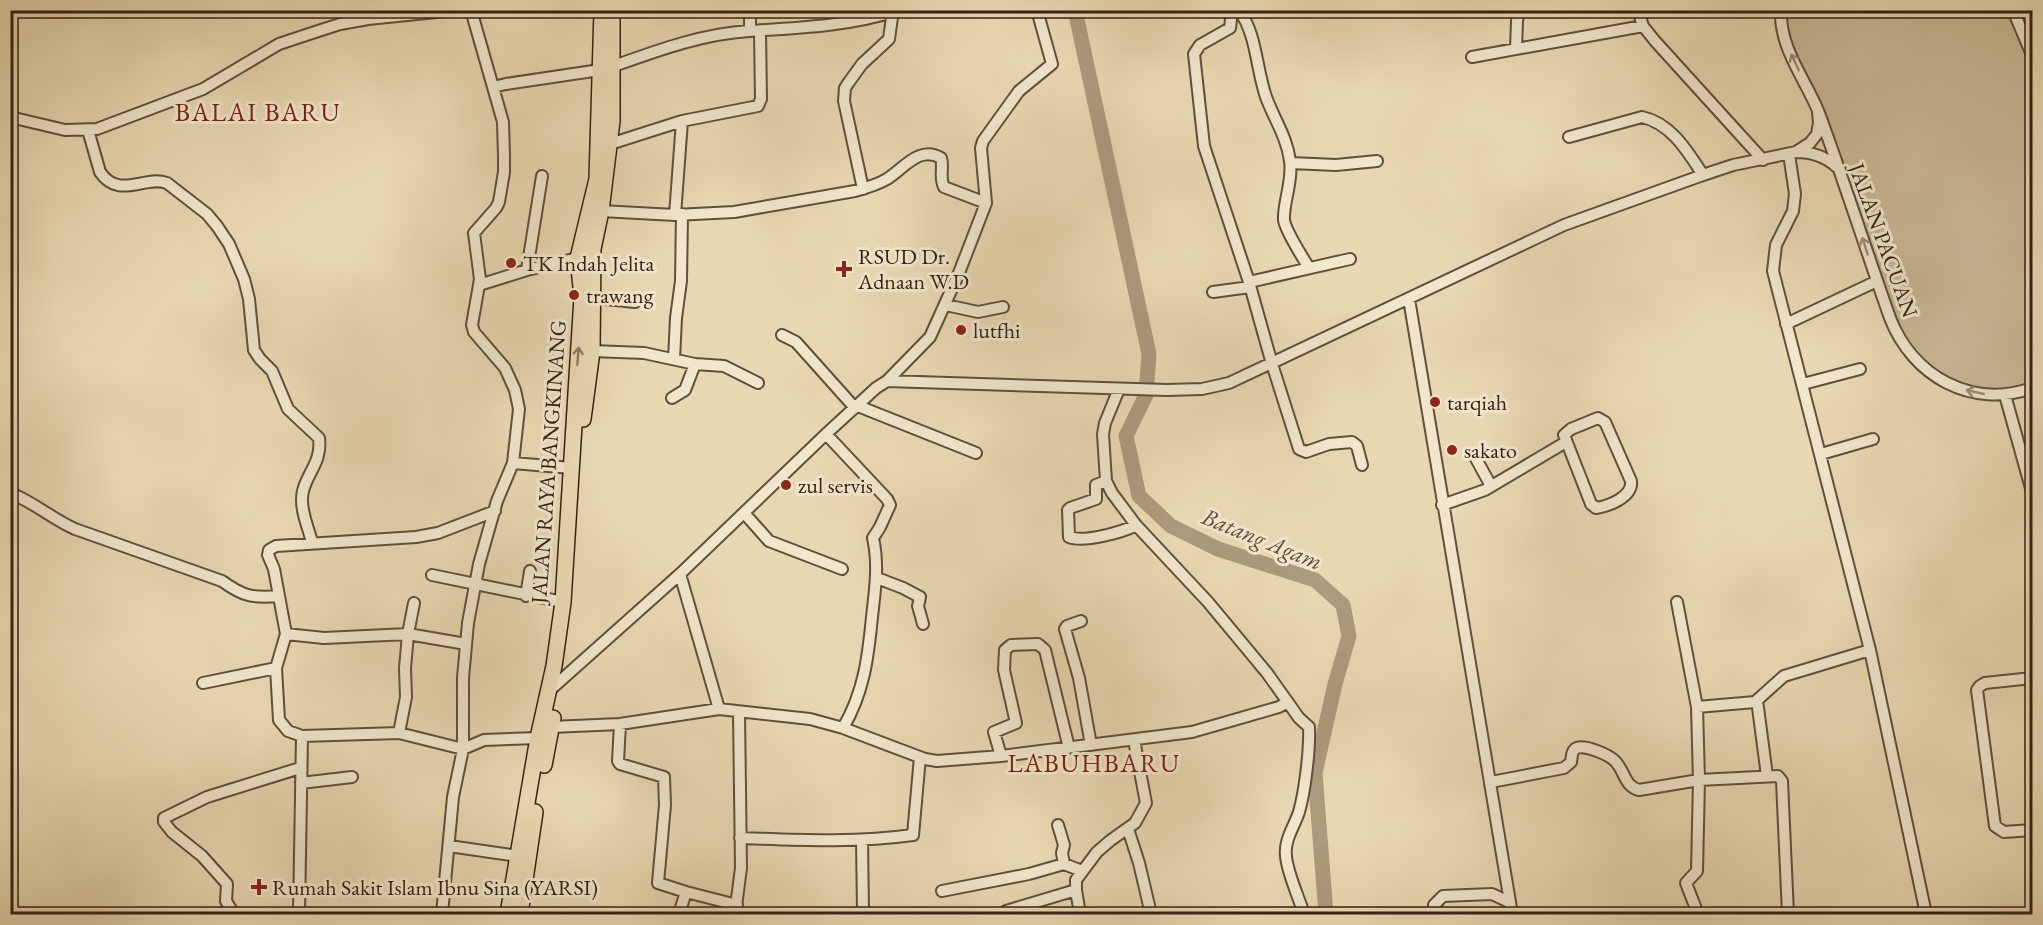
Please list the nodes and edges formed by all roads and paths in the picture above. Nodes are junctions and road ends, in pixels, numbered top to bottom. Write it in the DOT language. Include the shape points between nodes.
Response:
graph roads {
  1 [pos="456,10"];
  2 [pos="471,10"];
  3 [pos="602,10"];
  4 [pos="612,10"];
  5 [pos="750,10"];
  6 [pos="1037,10"];
  7 [pos="1232,10"];
  8 [pos="1239,10"];
  9 [pos="1519,10"];
  10 [pos="1638,10"];
  11 [pos="1781,10"];
  12 [pos="2013,10"];
  13 [pos="895,11"];
  14 [pos="861,16"];
  15 [pos="1643,26"];
  16 [pos="755,31"];
  17 [pos="1516,48"];
  18 [pos="2032,55"];
  19 [pos="1472,57"];
  20 [pos="606,68"];
  21 [pos="493,87"];
  22 [pos="1818,112"];
  23 [pos="10,117"];
  24 [pos="605,120"];
  25 [pos="682,122"];
  26 [pos="88,130"];
  27 [pos="1569,137"];
  28 [pos="609,144"];
  29 [pos="1792,153"];
  30 [pos="1763,160"];
  31 [pos="1377,161"];
  32 [pos="1291,163"];
  33 [pos="1839,170"];
  34 [pos="1703,175"];
  35 [pos="542,176"];
  36 [pos="863,189"];
  37 [pos="986,203"];
  38 [pos="601,211"];
  39 [pos="678,214"];
  40 [pos="578,258"];
  41 [pos="1350,259"];
  42 [pos="1309,268"];
  43 [pos="527,270"];
  44 [pos="1877,281"];
  45 [pos="479,285"];
  46 [pos="1249,285"];
  47 [pos="1213,292"];
  48 [pos="587,297"];
  49 [pos="1409,299"];
  50 [pos="634,302"];
  51 [pos="946,304"];
  52 [pos="1003,307"];
  53 [pos="1786,324"];
  54 [pos="782,335"];
  55 [pos="592,351"];
  56 [pos="675,359"];
  57 [pos="695,364"];
  58 [pos="1272,364"];
  59 [pos="1860,369"];
  60 [pos="887,381"];
  61 [pos="758,383"];
  62 [pos="1803,384"];
  63 [pos="2032,388"];
  64 [pos="1121,389"];
  65 [pos="2006,395"];
  66 [pos="672,398"];
  67 [pos="857,407"];
  68 [pos="826,434"];
  69 [pos="1873,439"];
  70 [pos="576,440"];
  71 [pos="1566,442"];
  72 [pos="976,453"];
  73 [pos="1821,454"];
  74 [pos="1474,455"];
  75 [pos="2029,462"];
  76 [pos="513,463"];
  77 [pos="1362,465"];
  78 [pos="572,468"];
  79 [pos="1103,482"];
  80 [pos="1491,486"];
  81 [pos="2032,492"];
  82 [pos="10,493"];
  83 [pos="1442,505"];
  84 [pos="495,512"];
  85 [pos="745,514"];
  86 [pos="1133,526"];
  87 [pos="312,542"];
  88 [pos="842,569"];
  89 [pos="530,571"];
  90 [pos="681,574"];
  91 [pos="432,575"];
  92 [pos="877,578"];
  93 [pos="475,585"];
  94 [pos="279,596"];
  95 [pos="526,596"];
  96 [pos="562,602"];
  97 [pos="1677,602"];
  98 [pos="414,603"];
  99 [pos="1081,621"];
  100 [pos="923,624"];
  101 [pos="286,634"];
  102 [pos="408,634"];
  103 [pos="466,644"];
  104 [pos="1870,650"];
  105 [pos="276,669"];
  106 [pos="2032,678"];
  107 [pos="203,683"];
  108 [pos="555,686"];
  109 [pos="1757,700"];
  110 [pos="1284,704"];
  111 [pos="1697,707"];
  112 [pos="719,709"];
  113 [pos="739,712"];
  114 [pos="620,724"];
  115 [pos="551,727"];
  116 [pos="843,728"];
  117 [pos="399,733"];
  118 [pos="302,736"];
  119 [pos="538,738"];
  120 [pos="1134,740"];
  121 [pos="1091,745"];
  122 [pos="1069,748"];
  123 [pos="463,749"];
  124 [pos="1001,756"];
  125 [pos="920,757"];
  126 [pos="300,768"];
  127 [pos="1767,776"];
  128 [pos="352,777"];
  129 [pos="1699,780"];
  130 [pos="1491,782"];
  131 [pos="301,783"];
  132 [pos="531,807"];
  133 [pos="1058,825"];
  134 [pos="1128,829"];
  135 [pos="2032,830"];
  136 [pos="740,838"];
  137 [pos="862,840"];
  138 [pos="449,846"];
  139 [pos="518,856"];
  140 [pos="1064,864"];
  141 [pos="1083,871"];
  142 [pos="1076,890"];
  143 [pos="942,891"];
  144 [pos="686,892"];
  145 [pos="1509,902"];
  146 [pos="736,910"];
  147 [pos="1006,911"];
  148 [pos="863,912"];
  149 [pos="234,915"];
  150 [pos="299,915"];
  151 [pos="442,915"];
  152 [pos="508,915"];
  153 [pos="520,915"];
  154 [pos="679,915"];
  155 [pos="1080,915"];
  156 [pos="1151,915"];
  157 [pos="1304,915"];
  158 [pos="1433,915"];
  159 [pos="1512,915"];
  160 [pos="1698,915"];
  161 [pos="1788,915"];
  162 [pos="1926,915"];
  1 -- 26 [label="street" via="368,19 309,34 279,45 203,89"];
  2 -- 21 [label="street"];
  3 -- 20 [label="highway, JALAN RAYA BANGKINANG"];
  4 -- 20 [label="highway, JALAN RAYA BANGKINANG"];
  5 -- 16 [label="street"];
  6 -- 37 [label="street" via="1052,62 1013,98 983,141"];
  7 -- 46 [label="street" via="1230,28 1198,48 1194,57 1204,146"];
  8 -- 32 [label="street" via="1249,26 1266,97 1287,143"];
  9 -- 17 [label="street"];
  10 -- 15 [label="street"];
  22 -- 11 [label="street, JALAN PACUAN, one-way" via="1786,44"];
  12 -- 18 [label="street"];
  13 -- 14 [label="street"];
  13 -- 36 [label="street" via="889,39 862,64 844,94"];
  14 -- 16 [label="street" via="806,28"];
  15 -- 17 [label="street"];
  15 -- 30 [label="street"];
  16 -- 20 [label="street" via="696,39"];
  16 -- 25 [label="street" via="760,105"];
  17 -- 19 [label="street"];
  20 -- 21 [label="street"];
  20 -- 24 [label="highway, JALAN RAYA BANGKINANG"];
  21 -- 45 [label="street" via="502,122 504,172 502,195 496,208 474,233"];
  22 -- 29 [label="street" via="1817,134"];
  22 -- 33 [label="street, JALAN PACUAN"];
  23 -- 26 [label="street" via="65,130"];
  24 -- 28 [label="highway, JALAN RAYA BANGKINANG"];
  24 -- 40 [label="highway, JALAN RAYA BANGKINANG" via="597,179"];
  25 -- 28 [label="street"];
  25 -- 39 [label="street"];
  26 -- 87 [label="street" via="104,177 120,186 159,180 166,183 207,214 229,244 249,299 254,350 272,371 288,409 319,438 318,456 305,484 302,502"];
  27 -- 34 [label="street" via="1642,117 1651,119 1683,145"];
  28 -- 38 [label="highway, JALAN RAYA BANGKINANG"];
  29 -- 30 [label="street"];
  29 -- 33 [label="street" via="1817,155"];
  29 -- 53 [label="street" via="1793,211 1776,245 1773,263"];
  30 -- 34 [label="street"];
  31 -- 32 [label="street" via="1336,165"];
  32 -- 42 [label="street" via="1284,223"];
  44 -- 33 [label="street, JALAN PACUAN, one-way"];
  34 -- 49 [label="street" via="1564,225"];
  35 -- 43 [label="street"];
  36 -- 37 [label="street" via="886,179 915,158 935,154 941,158 944,187"];
  36 -- 39 [label="street" via="734,212"];
  37 -- 51 [label="street"];
  38 -- 39 [label="street"];
  38 -- 48 [label="highway, JALAN RAYA BANGKINANG"];
  39 -- 56 [label="street" via="681,281"];
  40 -- 43 [label="street"];
  40 -- 48 [label="highway, JALAN RAYA BANGKINANG"];
  41 -- 42 [label="street"];
  42 -- 46 [label="street"];
  43 -- 45 [label="street"];
  44 -- 53 [label="street"];
  65 -- 44 [label="street, JALAN PACUAN, one-way" via="1966,390 1936,377 1921,365 1898,336"];
  45 -- 76 [label="street" via="474,332 505,368 519,409"];
  46 -- 47 [label="street"];
  46 -- 58 [label="street"];
  48 -- 50 [label="street"];
  48 -- 55 [label="highway, JALAN RAYA BANGKINANG"];
  70 -- 48 [label="highway, JALAN RAYA BANGKINANG, one-way"];
  49 -- 58 [label="street"];
  49 -- 83 [label="street"];
  51 -- 52 [label="street" via="978,312"];
  51 -- 60 [label="street" via="930,337"];
  53 -- 62 [label="street"];
  54 -- 67 [label="street" via="796,342"];
  55 -- 56 [label="street"];
  55 -- 70 [label="highway, JALAN RAYA BANGKINANG"];
  56 -- 57 [label="street"];
  57 -- 61 [label="street" via="724,366"];
  57 -- 66 [label="street" via="685,390"];
  58 -- 64 [label="street" via="1229,383 1202,389"];
  58 -- 77 [label="street" via="1301,452 1352,442"];
  59 -- 62 [label="street"];
  60 -- 64 [label="street"];
  60 -- 67 [label="street"];
  62 -- 73 [label="street"];
  63 -- 65 [label="street, JALAN PACUAN"];
  64 -- 79 [label="street" via="1105,423"];
  65 -- 75 [label="street"];
  67 -- 68 [label="street"];
  67 -- 72 [label="street"];
  68 -- 85 [label="street"];
  68 -- 92 [label="street" via="888,499 890,506 873,538"];
  69 -- 73 [label="street"];
  70 -- 78 [label="highway, JALAN RAYA BANGKINANG"];
  70 -- 108 [label="highway, JALAN RAYA BANGKINANG" via="579,479"];
  71 -- 71 [label="street" via="1564,435 1572,429 1603,419 1631,481 1628,494 1599,508 1593,507"];
  71 -- 80 [label="street"];
  73 -- 104 [label="street"];
  74 -- 80 [label="street"];
  75 -- 81 [label="street"];
  76 -- 78 [label="street"];
  76 -- 84 [label="street"];
  78 -- 96 [label="highway, JALAN RAYA BANGKINANG"];
  79 -- 86 [label="street"];
  79 -- 86 [label="street" via="1096,486 1096,499 1068,510 1069,537 1095,537"];
  80 -- 83 [label="street"];
  82 -- 94 [label="street" via="75,529 222,581 254,598"];
  83 -- 130 [label="street"];
  84 -- 87 [label="street" via="427,535"];
  84 -- 93 [label="street"];
  85 -- 88 [label="street" via="769,541"];
  85 -- 90 [label="street"];
  86 -- 110 [label="street" via="1208,602 1261,666"];
  87 -- 94 [label="street" via="269,550"];
  89 -- 95 [label="street"];
  90 -- 108 [label="street"];
  90 -- 112 [label="street"];
  91 -- 93 [label="street"];
  92 -- 100 [label="street" via="920,597"];
  92 -- 116 [label="street" via="866,670"];
  93 -- 95 [label="street"];
  93 -- 103 [label="street"];
  94 -- 101 [label="street"];
  95 -- 96 [label="street"];
  96 -- 108 [label="highway, JALAN RAYA BANGKINANG"];
  97 -- 111 [label="street"];
  98 -- 102 [label="street"];
  99 -- 121 [label="street" via="1065,629"];
  101 -- 102 [label="street" via="324,638"];
  101 -- 105 [label="street"];
  102 -- 103 [label="street"];
  102 -- 117 [label="street" via="406,697"];
  103 -- 123 [label="street"];
  104 -- 109 [label="street" via="1784,676"];
  104 -- 162 [label="street"];
  105 -- 107 [label="street"];
  105 -- 118 [label="street" via="279,720 288,731"];
  106 -- 135 [label="street" via="1985,683 1977,690 1995,826 2004,832"];
  108 -- 115 [label="highway, JALAN RAYA BANGKINANG"];
  108 -- 119 [label="highway, JALAN RAYA BANGKINANG"];
  109 -- 111 [label="street"];
  109 -- 127 [label="street"];
  110 -- 120 [label="street" via="1201,730"];
  110 -- 157 [label="street" via="1309,728 1302,798 1286,843 1286,858"];
  111 -- 129 [label="street"];
  112 -- 113 [label="street"];
  112 -- 114 [label="street"];
  113 -- 116 [label="street" via="796,717"];
  113 -- 136 [label="street"];
  114 -- 115 [label="street"];
  114 -- 144 [label="street" via="620,764 664,777 658,883"];
  115 -- 132 [label="highway, JALAN RAYA BANGKINANG"];
  116 -- 125 [label="street"];
  117 -- 118 [label="street"];
  117 -- 123 [label="street"];
  118 -- 126 [label="street"];
  119 -- 123 [label="street" via="484,740"];
  119 -- 132 [label="highway, JALAN RAYA BANGKINANG"];
  120 -- 121 [label="street"];
  120 -- 134 [label="street" via="1146,803"];
  121 -- 122 [label="street"];
  122 -- 124 [label="street"];
  122 -- 124 [label="street" via="1043,647 1011,645 1005,650 1004,670 1016,723 994,732"];
  123 -- 138 [label="street" via="453,797"];
  124 -- 125 [label="street" via="937,760"];
  125 -- 137 [label="street" via="912,835"];
  126 -- 131 [label="street"];
  126 -- 149 [label="street" via="207,797 164,818 172,832 202,856 226,884 226,901"];
  127 -- 129 [label="street"];
  127 -- 161 [label="street" via="1778,776 1782,781"];
  128 -- 131 [label="street"];
  129 -- 130 [label="street" via="1632,788 1613,760 1584,747 1573,751 1571,762 1564,768"];
  129 -- 160 [label="street" via="1697,871 1686,883"];
  130 -- 145 [label="street"];
  131 -- 150 [label="street"];
  132 -- 139 [label="highway, JALAN RAYA BANGKINANG"];
  132 -- 153 [label="highway, JALAN RAYA BANGKINANG"];
  133 -- 140 [label="street"];
  134 -- 141 [label="street" via="1097,852"];
  134 -- 156 [label="street"];
  136 -- 137 [label="street"];
  136 -- 146 [label="street"];
  137 -- 148 [label="street"];
  138 -- 139 [label="street"];
  138 -- 151 [label="street"];
  139 -- 152 [label="highway, JALAN RAYA BANGKINANG"];
  140 -- 141 [label="street"];
  140 -- 143 [label="street"];
  141 -- 142 [label="street" via="1076,880"];
  142 -- 147 [label="street"];
  142 -- 155 [label="street"];
  144 -- 146 [label="street"];
  144 -- 154 [label="street"];
  145 -- 158 [label="street" via="1492,894 1443,896 1434,905"];
  145 -- 159 [label="street"];
}
